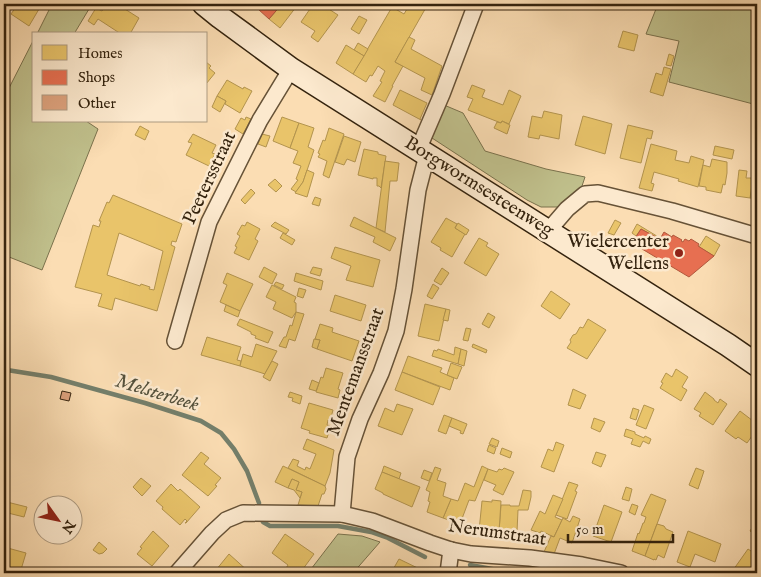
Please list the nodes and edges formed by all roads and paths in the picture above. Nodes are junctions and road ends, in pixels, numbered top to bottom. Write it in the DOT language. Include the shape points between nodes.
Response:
graph roads {
  1 [pos="204,4"];
  2 [pos="476,4"];
  3 [pos="291,69"];
  4 [pos="423,152"];
  5 [pos="548,231"];
  6 [pos="757,236"];
  7 [pos="174,341"];
  8 [pos="757,365"];
  9 [pos="342,514"];
  10 [pos="451,550"];
  11 [pos="177,573"];
  12 [pos="448,573"];
  13 [pos="622,573"];
  1 -- 3 [label="main road, Borgwormsesteenweg"];
  2 -- 4 [label="street, Mentemansstraat"];
  3 -- 4 [label="main road, Borgwormsesteenweg"];
  3 -- 7 [label="street, Peetersstraat" via="260,120 209,222"];
  4 -- 5 [label="main road, Borgwormsesteenweg"];
  4 -- 9 [label="street, Mentemansstraat" via="396,330 346,457"];
  5 -- 6 [label="street" via="585,194 598,193"];
  5 -- 8 [label="main road, Borgwormsesteenweg"];
  9 -- 10 [label="street, Nerumstraat" via="372,521"];
  9 -- 11 [label="street, Nerumstraat" via="243,514 226,520"];
  10 -- 12 [label="street"];
  10 -- 13 [label="street, Nerumstraat" via="582,564"];
}
